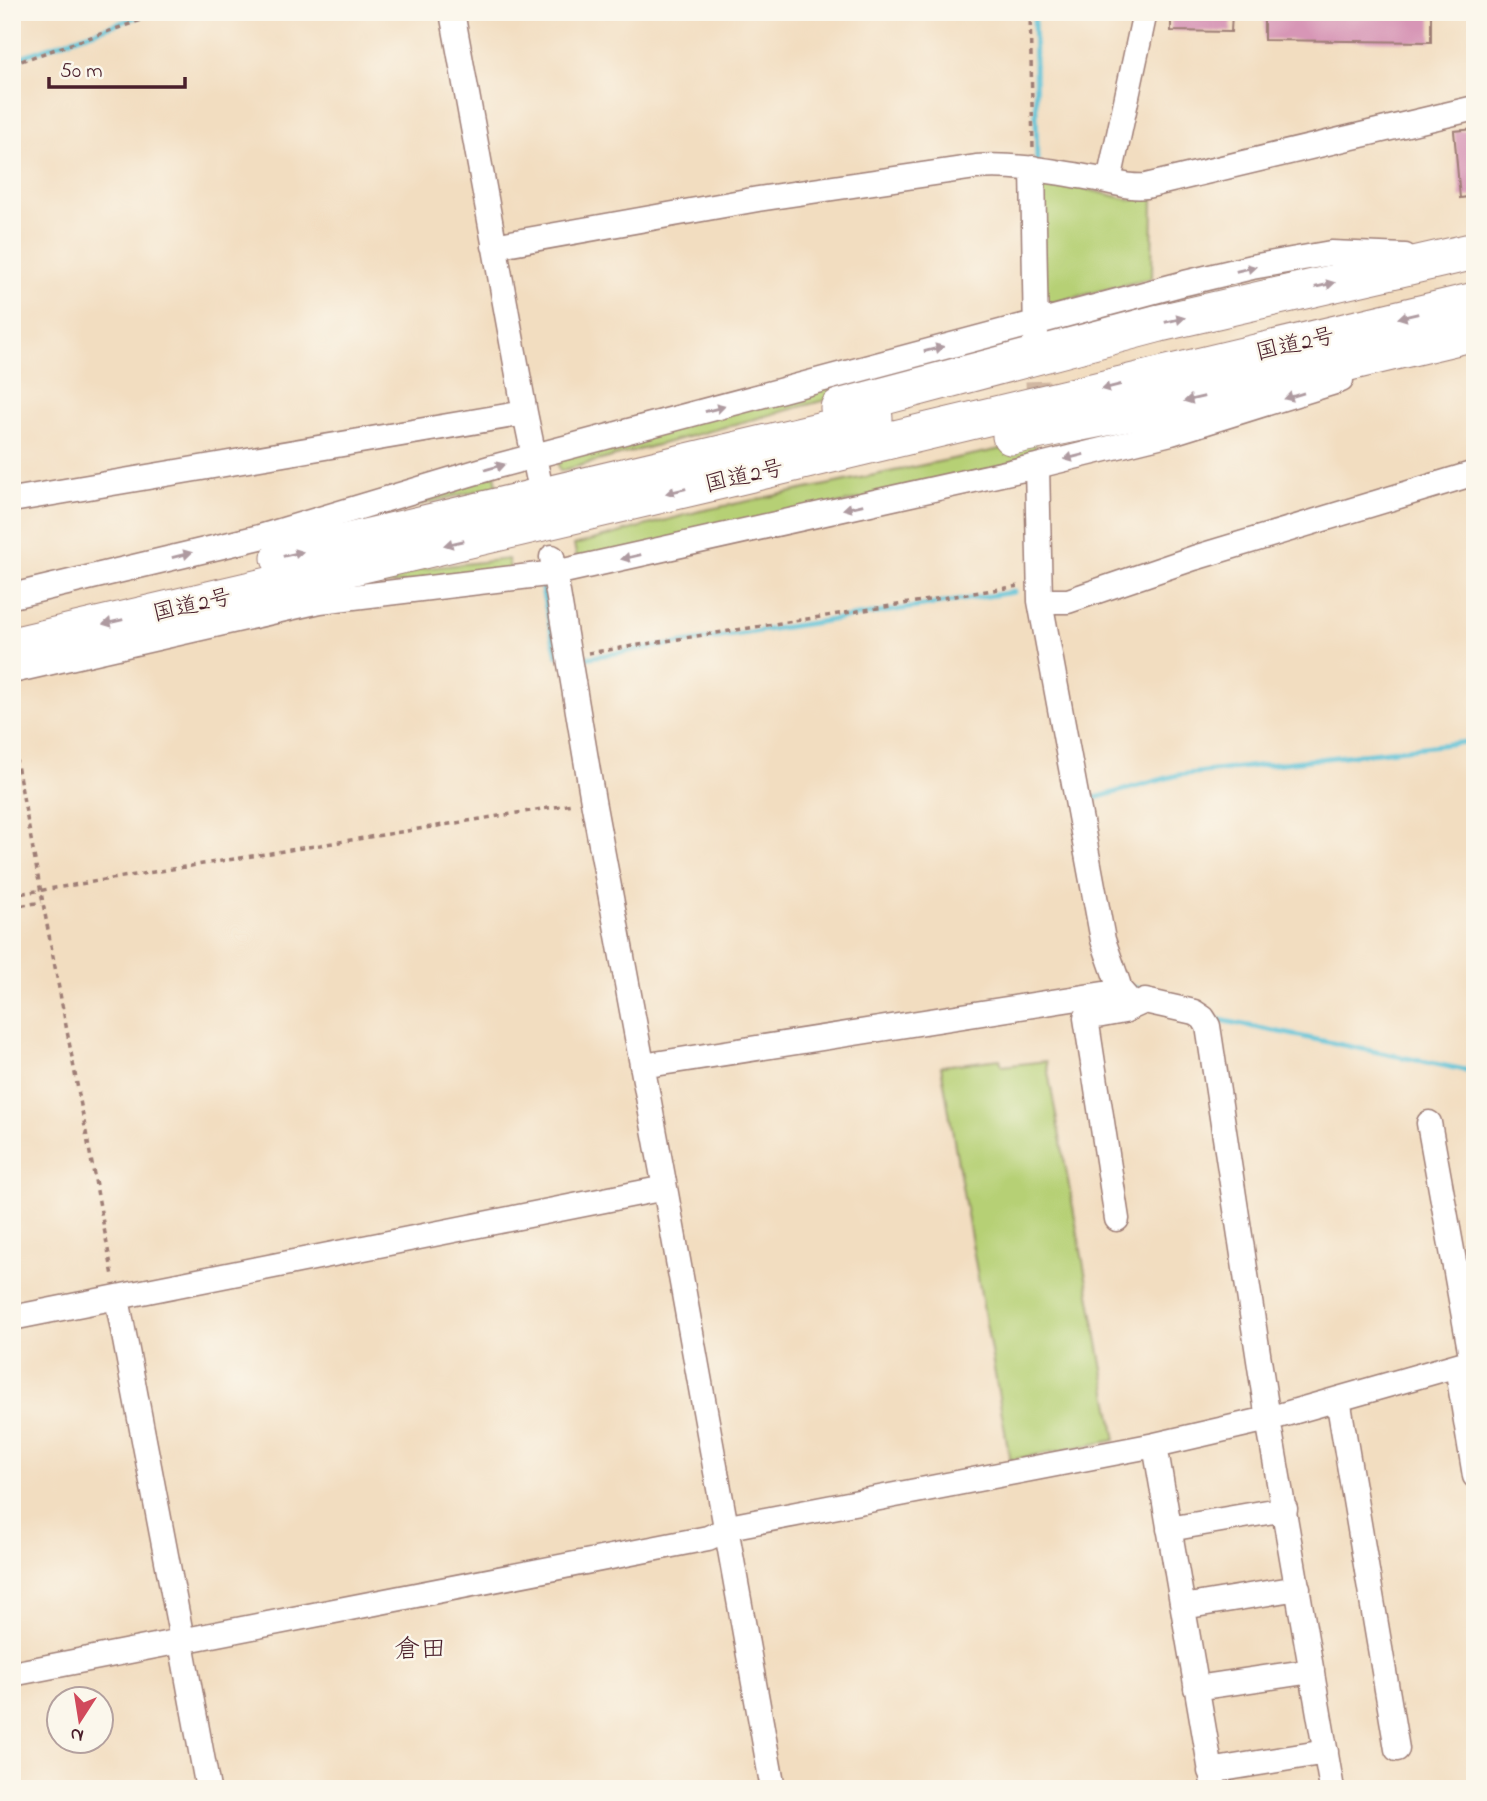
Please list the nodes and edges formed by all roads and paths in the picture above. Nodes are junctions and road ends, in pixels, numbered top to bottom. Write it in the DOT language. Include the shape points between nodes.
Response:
graph roads {
  1 [pos="165,12"];
  2 [pos="452,12"];
  3 [pos="1030,12"];
  4 [pos="1146,12"];
  5 [pos="12,64"];
  6 [pos="1475,108"];
  7 [pos="1033,168"];
  8 [pos="1109,181"];
  9 [pos="494,247"];
  10 [pos="1469,261"];
  11 [pos="1475,301"];
  12 [pos="1234,306"];
  13 [pos="1085,309"];
  14 [pos="1036,334"];
  15 [pos="1475,334"];
  16 [pos="1175,359"];
  17 [pos="518,414"];
  18 [pos="1040,440"];
  19 [pos="1039,465"];
  20 [pos="536,466"];
  21 [pos="1475,473"];
  22 [pos="735,477"];
  23 [pos="12,500"];
  24 [pos="471,512"];
  25 [pos="553,565"];
  26 [pos="1040,593"];
  27 [pos="12,596"];
  28 [pos="12,621"];
  29 [pos="12,646"];
  30 [pos="567,656"];
  31 [pos="12,671"];
  32 [pos="12,738"];
  33 [pos="579,803"];
  34 [pos="40,890"];
  35 [pos="12,895"];
  36 [pos="42,902"];
  37 [pos="12,907"];
  38 [pos="1125,995"];
  39 [pos="642,1066"];
  40 [pos="1429,1124"];
  41 [pos="658,1189"];
  42 [pos="1117,1219"];
  43 [pos="117,1298"];
  44 [pos="12,1318"];
  45 [pos="1464,1367"];
  46 [pos="1340,1406"];
  47 [pos="1268,1419"];
  48 [pos="1155,1445"];
  49 [pos="1475,1476"];
  50 [pos="1285,1509"];
  51 [pos="1169,1529"];
  52 [pos="720,1533"];
  53 [pos="1298,1588"];
  54 [pos="1182,1607"];
  55 [pos="181,1642"];
  56 [pos="1312,1671"];
  57 [pos="12,1674"];
  58 [pos="1196,1688"];
  59 [pos="1397,1749"];
  60 [pos="1326,1752"];
  61 [pos="1212,1780"];
  62 [pos="208,1789"];
  63 [pos="773,1789"];
  64 [pos="1332,1789"];
  1 -- 5 [label="path"];
  2 -- 9 [label="street"];
  3 -- 7 [label="path"];
  4 -- 8 [label="street"];
  6 -- 8 [label="street" via="1146,186"];
  7 -- 8 [label="street"];
  7 -- 9 [label="street" via="1004,165 936,172"];
  7 -- 14 [label="street"];
  9 -- 17 [label="street"];
  12 -- 10 [label="highway, one-way"];
  13 -- 10 [label="street, one-way" via="1252,267 1331,253"];
  10 -- 16 [label="highway, 国道2号"];
  11 -- 16 [label="highway, 国道2号, one-way"];
  12 -- 13 [label="street" via="1191,292"];
  24 -- 12 [label="highway, one-way" via="787,421"];
  13 -- 14 [label="street"];
  20 -- 14 [label="street, one-way"];
  15 -- 19 [label="street, one-way" via="1171,433"];
  15 -- 22 [label="highway, one-way" via="1186,401 783,482"];
  16 -- 22 [label="highway, 国道2号, one-way"];
  16 -- 24 [label="highway, 国道2号"];
  17 -- 20 [label="street"];
  17 -- 23 [label="street"];
  18 -- 19 [label="street"];
  19 -- 25 [label="street, one-way"];
  19 -- 26 [label="street"];
  27 -- 20 [label="street, one-way"];
  21 -- 26 [label="street" via="1068,601"];
  22 -- 29 [label="highway, 国道2号, one-way"];
  28 -- 24 [label="highway, 国道2号, one-way"];
  25 -- 30 [label="street"];
  25 -- 31 [label="street" via="320,601"];
  26 -- 30 [label="path"];
  26 -- 38 [label="street" via="1103,940"];
  30 -- 39 [label="street"];
  32 -- 34 [label="path"];
  33 -- 34 [label="path"];
  34 -- 35 [label="path"];
  34 -- 36 [label="path"];
  36 -- 37 [label="path"];
  36 -- 43 [label="path"];
  38 -- 39 [label="street" via="1110,993"];
  38 -- 42 [label="street" via="1124,1011 1086,1018"];
  38 -- 47 [label="street" via="1194,1012 1208,1026"];
  39 -- 41 [label="street"];
  40 -- 45 [label="street"];
  41 -- 43 [label="street"];
  41 -- 52 [label="street"];
  43 -- 44 [label="street"];
  43 -- 55 [label="street"];
  45 -- 46 [label="street"];
  45 -- 49 [label="street"];
  46 -- 47 [label="street"];
  46 -- 59 [label="street"];
  47 -- 48 [label="street"];
  47 -- 50 [label="street"];
  48 -- 51 [label="street"];
  48 -- 52 [label="street" via="734,1526"];
  50 -- 51 [label="street"];
  50 -- 53 [label="street"];
  51 -- 54 [label="street"];
  52 -- 55 [label="street"];
  52 -- 63 [label="street"];
  53 -- 54 [label="street"];
  53 -- 56 [label="street"];
  54 -- 58 [label="street"];
  55 -- 57 [label="street"];
  55 -- 62 [label="street"];
  56 -- 58 [label="street"];
  56 -- 60 [label="street"];
  58 -- 61 [label="street"];
  60 -- 61 [label="street"];
  60 -- 64 [label="street"];
}
